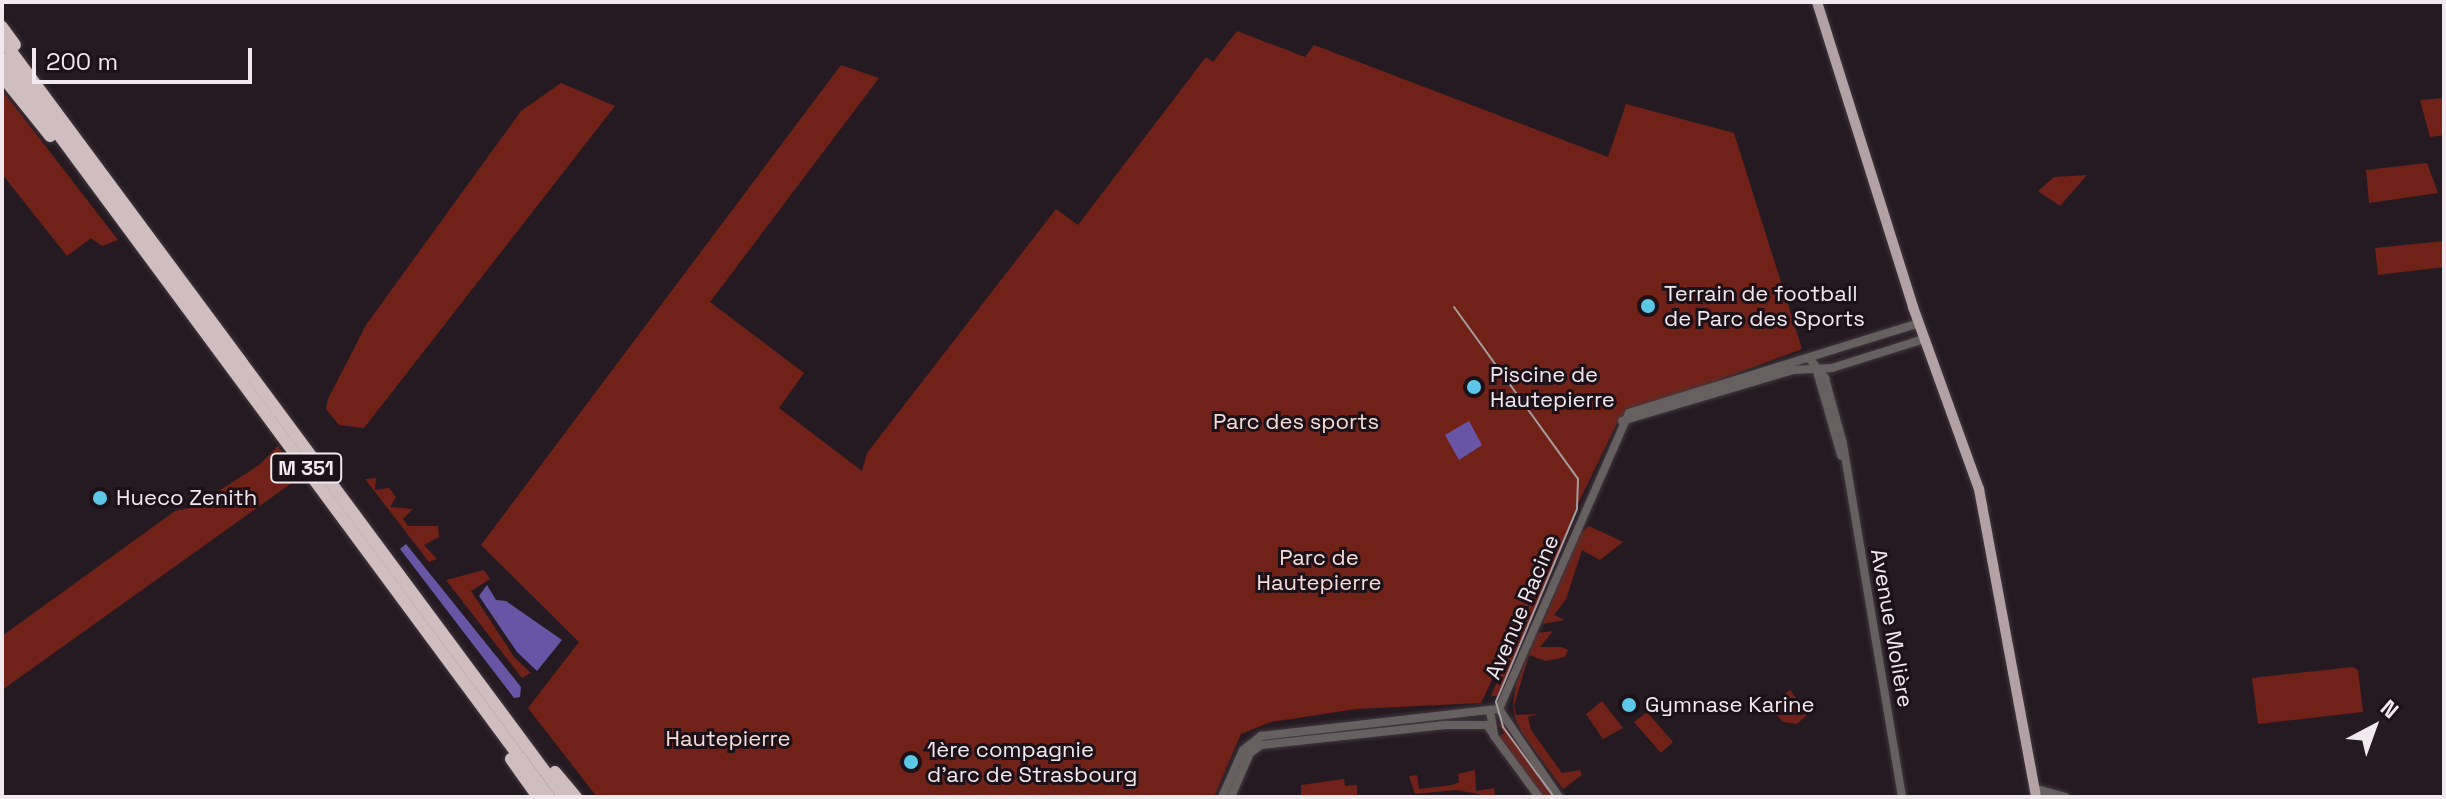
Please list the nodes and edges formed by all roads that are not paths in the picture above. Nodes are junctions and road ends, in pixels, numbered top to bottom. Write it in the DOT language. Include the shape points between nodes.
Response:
graph roads {
  1 [pos="1817,2"];
  2 [pos="2,27"];
  3 [pos="2,39"];
  4 [pos="2,58"];
  5 [pos="2,76"];
  6 [pos="78,141"];
  7 [pos="146,252"];
  8 [pos="1919,323"];
  9 [pos="1924,339"];
  10 [pos="1809,358"];
  11 [pos="1816,368"];
  12 [pos="1622,421"];
  13 [pos="439,628"];
  14 [pos="454,668"];
  15 [pos="1493,712"];
  16 [pos="1445,725"];
  17 [pos="1492,732"];
  18 [pos="2036,793"];
  19 [pos="538,797"];
  20 [pos="549,797"];
  21 [pos="564,797"];
  22 [pos="576,797"];
  23 [pos="1222,797"];
  24 [pos="1231,797"];
  25 [pos="1539,797"];
  26 [pos="1559,797"];
  27 [pos="1902,797"];
  28 [pos="2065,797"];
  1 -- 8 [label="main road"];
  2 -- 6 [label="highway"];
  3 -- 6 [label="highway, M 351"];
  4 -- 7 [label="highway, M 351"];
  5 -- 7 [label="highway"];
  6 -- 13 [label="highway, M 351"];
  7 -- 14 [label="highway, M 351"];
  8 -- 9 [label="main road"];
  8 -- 10 [label="street"];
  9 -- 11 [label="street" via="1832,368"];
  9 -- 18 [label="main road" via="1979,489"];
  10 -- 11 [label="street, Avenue Molière"];
  10 -- 12 [label="street" via="1634,410"];
  11 -- 12 [label="street"];
  11 -- 27 [label="street, Avenue Molière" via="1825,378 1845,465"];
  12 -- 15 [label="street, Avenue Racine"];
  13 -- 21 [label="highway, M 351"];
  13 -- 22 [label="highway"];
  14 -- 19 [label="highway"];
  14 -- 20 [label="highway, M 351"];
  15 -- 16 [label="street"];
  15 -- 17 [label="street"];
  15 -- 23 [label="street" via="1261,736 1243,750"];
  15 -- 26 [label="street, Avenue Racine"];
  16 -- 17 [label="street" via="1487,725"];
  16 -- 24 [label="street" via="1261,745 1250,753"];
  17 -- 25 [label="street"];
  18 -- 28 [label="street"];
}
